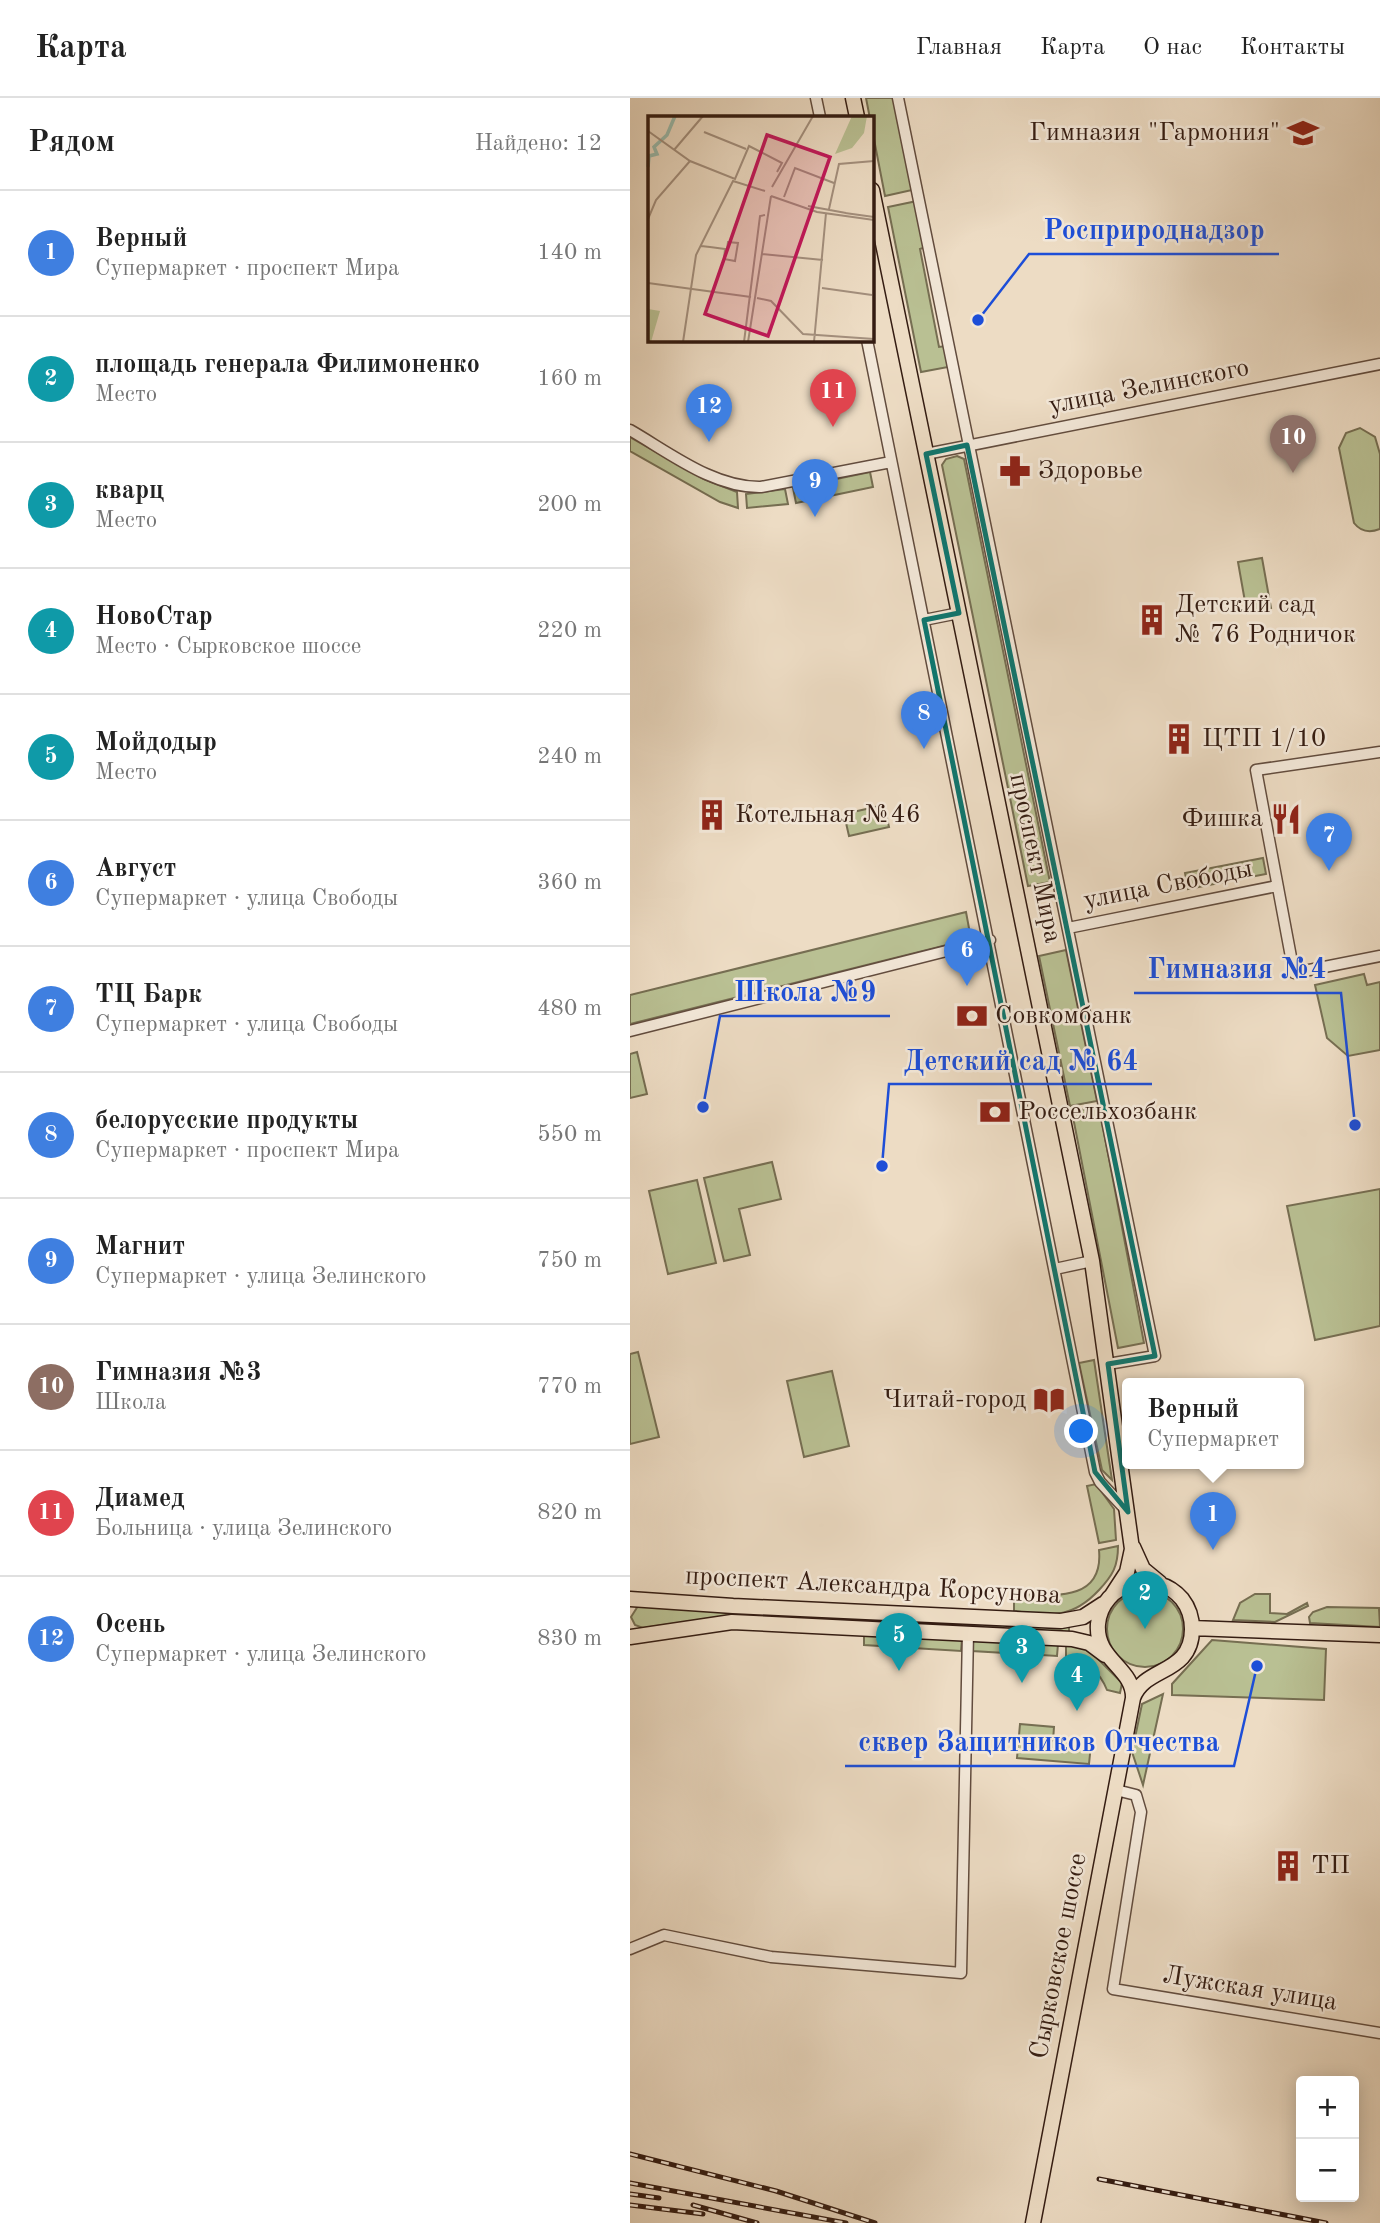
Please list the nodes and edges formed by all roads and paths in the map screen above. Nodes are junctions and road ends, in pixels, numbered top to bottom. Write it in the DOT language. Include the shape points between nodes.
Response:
graph roads {
  1 [pos="816,98"];
  2 [pos="853,98"];
  3 [pos="898,98"];
  4 [pos="820,116"];
  5 [pos="857,116"];
  6 [pos="873,195"];
  7 [pos="866,341"];
  8 [pos="1380,364"];
  9 [pos="630,430"];
  10 [pos="967,445"];
  11 [pos="926,454"];
  12 [pos="891,462"];
  13 [pos="959,613"];
  14 [pos="924,620"];
  15 [pos="1380,752"];
  16 [pos="1278,886"];
  17 [pos="1068,928"];
  18 [pos="990,940"];
  19 [pos="1380,957"];
  20 [pos="630,1031"];
  21 [pos="1092,1261"];
  22 [pos="1055,1269"];
  23 [pos="1108,1364"];
  24 [pos="1122,1468"];
  25 [pos="1122,1469"];
  26 [pos="1128,1512"];
  27 [pos="1132,1539"];
  28 [pos="1167,1587"];
  29 [pos="1110,1597"];
  30 [pos="634,1601"];
  31 [pos="630,1627"];
  32 [pos="1192,1628"];
  33 [pos="652,1633"];
  34 [pos="968,1633"];
  35 [pos="1380,1635"];
  36 [pos="630,1637"];
  37 [pos="1113,1663"];
  38 [pos="1168,1670"];
  39 [pos="1133,1698"];
  40 [pos="1115,1790"];
  41 [pos="630,1949"];
  42 [pos="1380,2033"];
  43 [pos="1034,2223"];
  1 -- 4 [label="street"];
  2 -- 5 [label="main road"];
  3 -- 10 [label="street"];
  6 -- 11 [label="main road, проспект Мира"];
  7 -- 12 [label="street"];
  8 -- 10 [label="street, улица Зелинского"];
  9 -- 12 [label="street" via="740,487"];
  10 -- 11 [label="street, улица Зелинского"];
  10 -- 17 [label="street"];
  11 -- 13 [label="main road, проспект Мира"];
  12 -- 14 [label="street"];
  13 -- 14 [label="street"];
  13 -- 21 [label="main road, проспект Мира"];
  14 -- 18 [label="street"];
  15 -- 16 [label="street, улица Свободы" via="1256,770"];
  16 -- 17 [label="street, улица Свободы"];
  16 -- 19 [label="street, улица Свободы" via="1294,973"];
  17 -- 23 [label="street" via="1155,1356"];
  18 -- 20 [label="street"];
  18 -- 22 [label="street"];
  21 -- 22 [label="street"];
  21 -- 23 [label="main road, проспект Мира"];
  22 -- 26 [label="street" via="1095,1472"];
  23 -- 24 [label="main road, проспект Мира"];
  25 -- 26 [label="main road, проспект Мира"];
  26 -- 27 [label="main road, проспект Мира"];
  27 -- 28 [label="main road, проспект Мира" via="1143,1569"];
  27 -- 29 [label="main road, проспект Мира" via="1127,1573"];
  28 -- 29 [label="main road" via="1134,1583"];
  28 -- 32 [label="main road" via="1186,1604"];
  29 -- 30 [label="main road, проспект Александра Корсунова" via="1089,1614 1061,1621"];
  29 -- 37 [label="main road" via="1100,1616 1098,1634"];
  31 -- 33 [label="main road"];
  32 -- 35 [label="main road"];
  32 -- 38 [label="main road" via="1186,1652"];
  33 -- 34 [label="main road, проспект Александра Корсунова" via="732,1622"];
  33 -- 36 [label="main road, проспект Александра Корсунова"];
  34 -- 37 [label="main road, проспект Александра Корсунова" via="1083,1641"];
  34 -- 41 [label="street" via="961,1973 771,1957 664,1935"];
  37 -- 38 [label="main road" via="1142,1676"];
  37 -- 39 [label="main road" via="1129,1681"];
  38 -- 39 [label="main road" via="1140,1685"];
  39 -- 40 [label="main road, Сырковское шоссе"];
  40 -- 42 [label="street, Лужская улица" via="1136,1795 1141,1812 1113,1989"];
  40 -- 43 [label="main road, Сырковское шоссе"];
}
